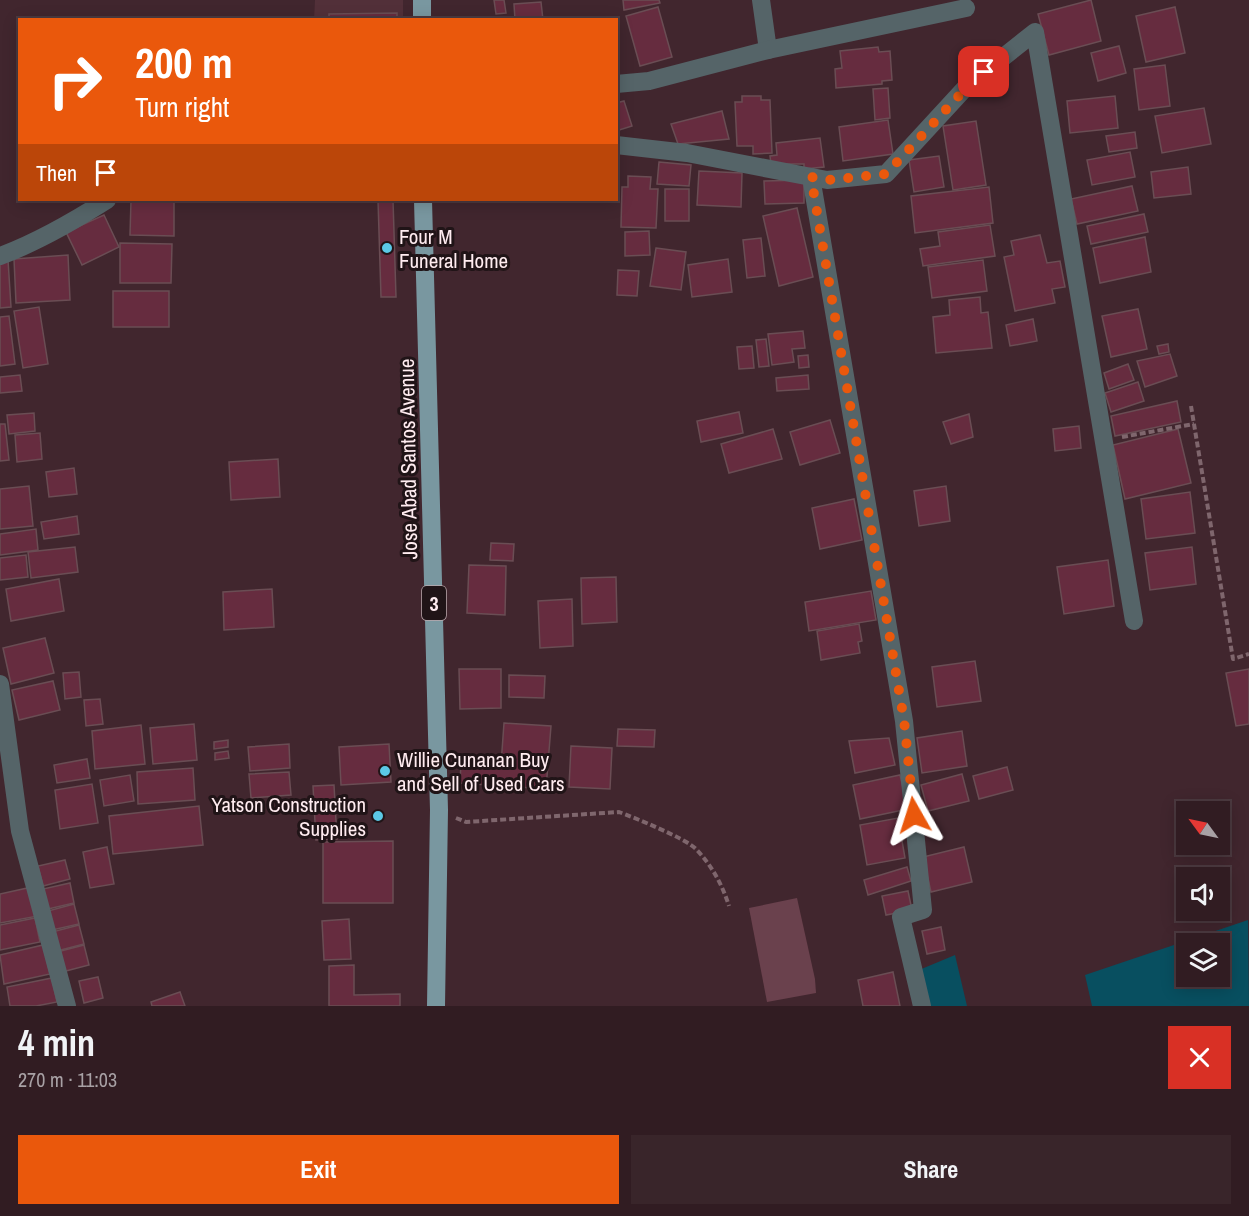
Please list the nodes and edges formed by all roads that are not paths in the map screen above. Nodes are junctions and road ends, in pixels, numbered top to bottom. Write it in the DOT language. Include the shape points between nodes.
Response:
graph roads {
  1 [pos="422,0"];
  2 [pos="761,0"];
  3 [pos="966,8"];
  4 [pos="422,18"];
  5 [pos="768,50"];
  6 [pos="618,84"];
  7 [pos="618,145"];
  8 [pos="811,177"];
  9 [pos="105,201"];
  10 [pos="423,201"];
  11 [pos="0,256"];
  12 [pos="1134,621"];
  13 [pos="0,684"];
  14 [pos="68,1006"];
  15 [pos="436,1006"];
  16 [pos="922,1006"];
  1 -- 4 [label="main road"];
  2 -- 5 [label="street"];
  3 -- 5 [label="street"];
  5 -- 6 [label="street" via="649,81"];
  7 -- 8 [label="street" via="687,153"];
  8 -- 12 [label="street" via="828,180 886,174 968,86 1035,32"];
  8 -- 16 [label="street" via="904,720 923,910 901,917"];
  9 -- 11 [label="street"];
  10 -- 15 [label="main road, Jose Abad Santos Avenue / 3" via="439,810"];
  13 -- 14 [label="street" via="20,831"];
}
